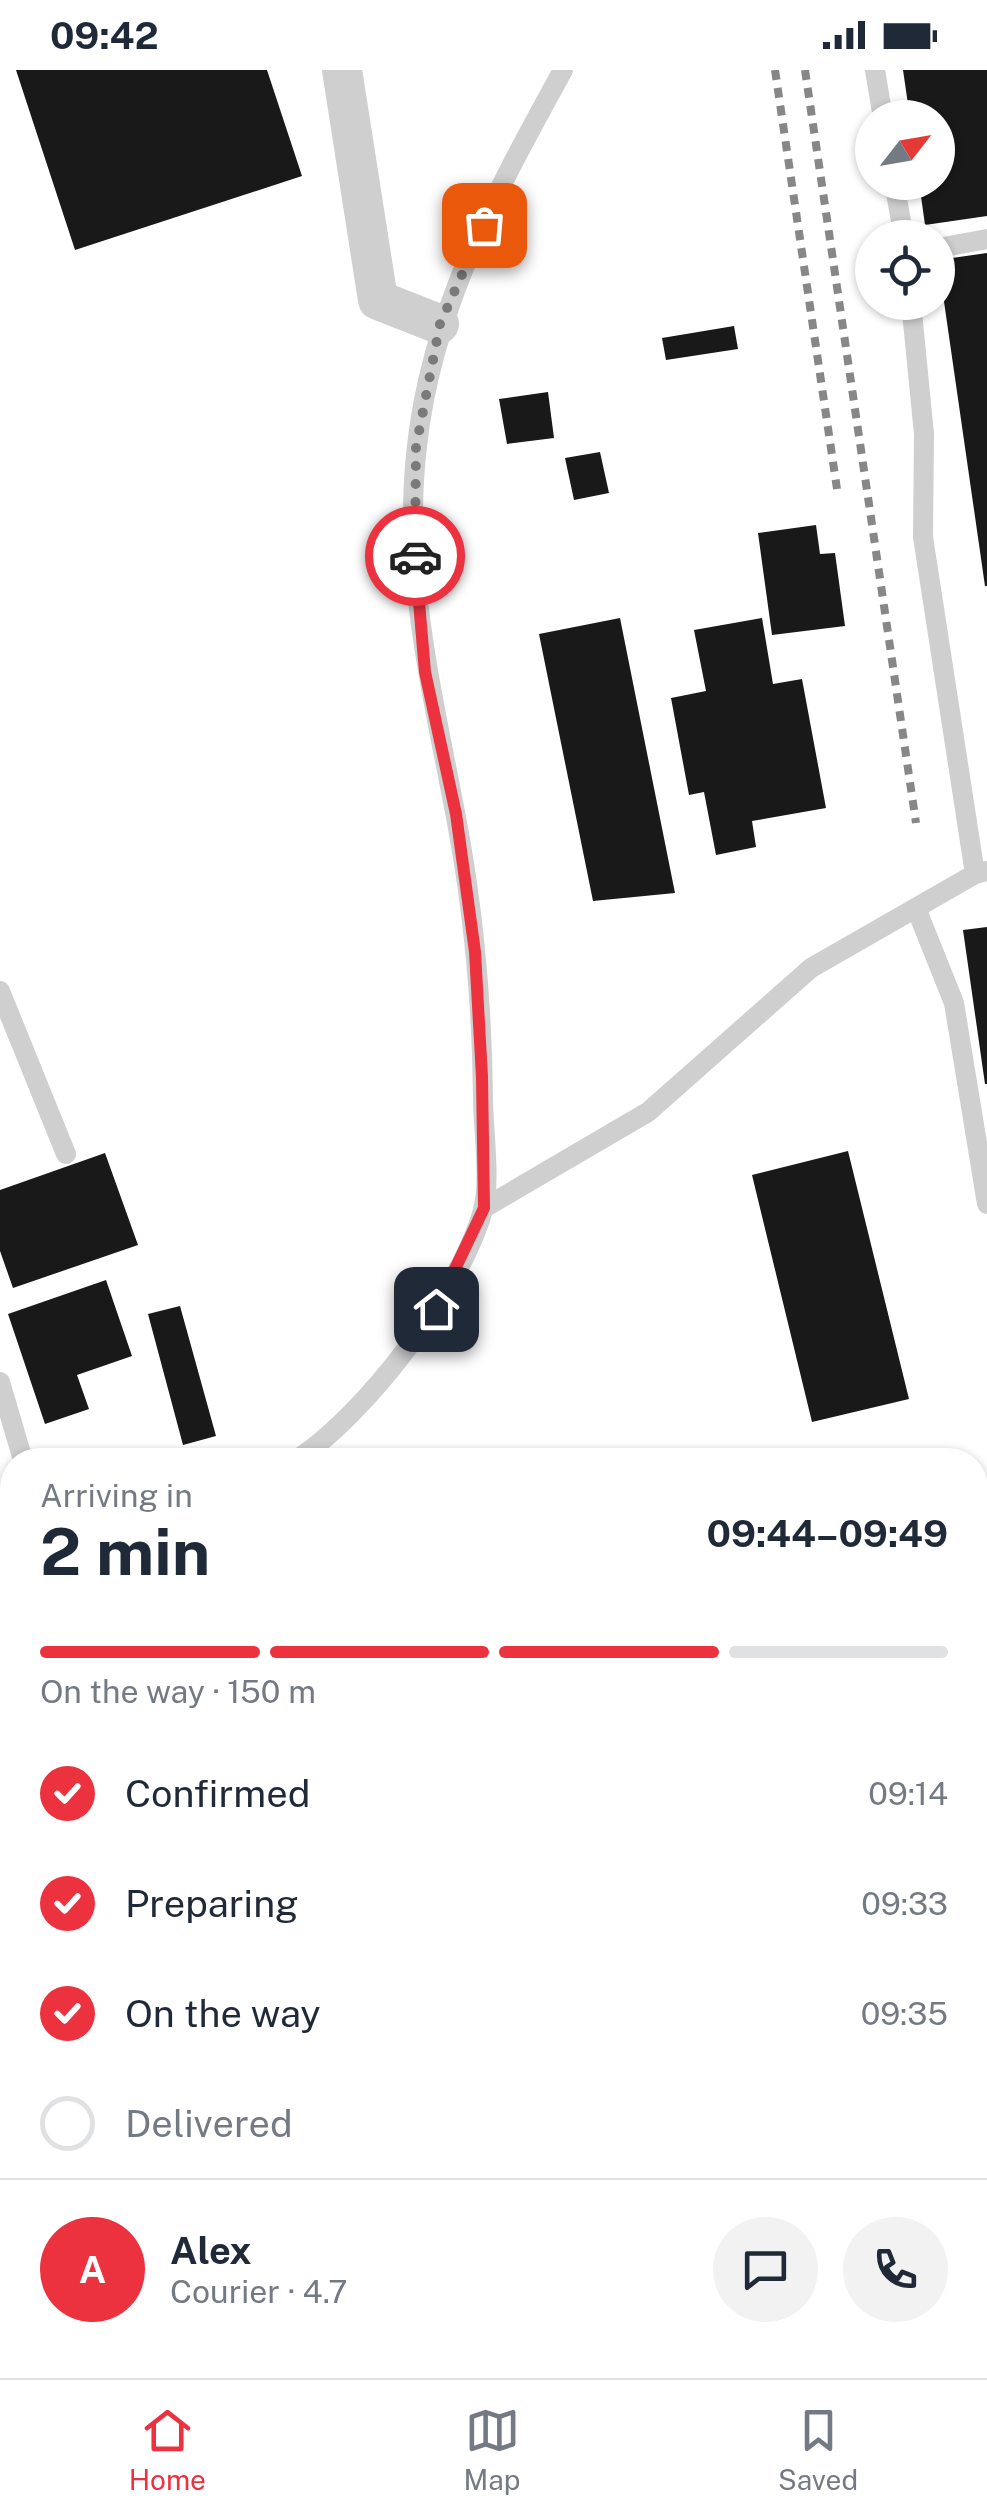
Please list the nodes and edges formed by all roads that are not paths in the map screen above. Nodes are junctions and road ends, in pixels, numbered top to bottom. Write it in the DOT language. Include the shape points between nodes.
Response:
graph roads {
  1 [pos="342,70"];
  2 [pos="563,70"];
  3 [pos="875,70"];
  4 [pos="880,100"];
  5 [pos="987,239"];
  6 [pos="955,245"];
  7 [pos="913,320"];
  8 [pos="440,324"];
  9 [pos="981,872"];
  10 [pos="916,908"];
  11 [pos="0,991"];
  12 [pos="66,1154"];
  13 [pos="987,1204"];
  14 [pos="484,1208"];
  15 [pos="0,1382"];
  16 [pos="19,1448"];
  17 [pos="310,1448"];
  1 -- 8 [label="street" via="378,300"];
  2 -- 8 [label="lane" via="507,172"];
  3 -- 4 [label="lane"];
  5 -- 6 [label="lane"];
  7 -- 9 [label="lane" via="924,434 923,537"];
  8 -- 14 [label="lane" via="416,447 414,544 425,672 456,814 475,952"];
  9 -- 10 [label="lane"];
  10 -- 13 [label="lane" via="954,1003"];
  10 -- 14 [label="lane" via="811,968 648,1112"];
  11 -- 12 [label="lane"];
  14 -- 17 [label="lane" via="436,1309 370,1395"];
  15 -- 16 [label="lane"];
}
